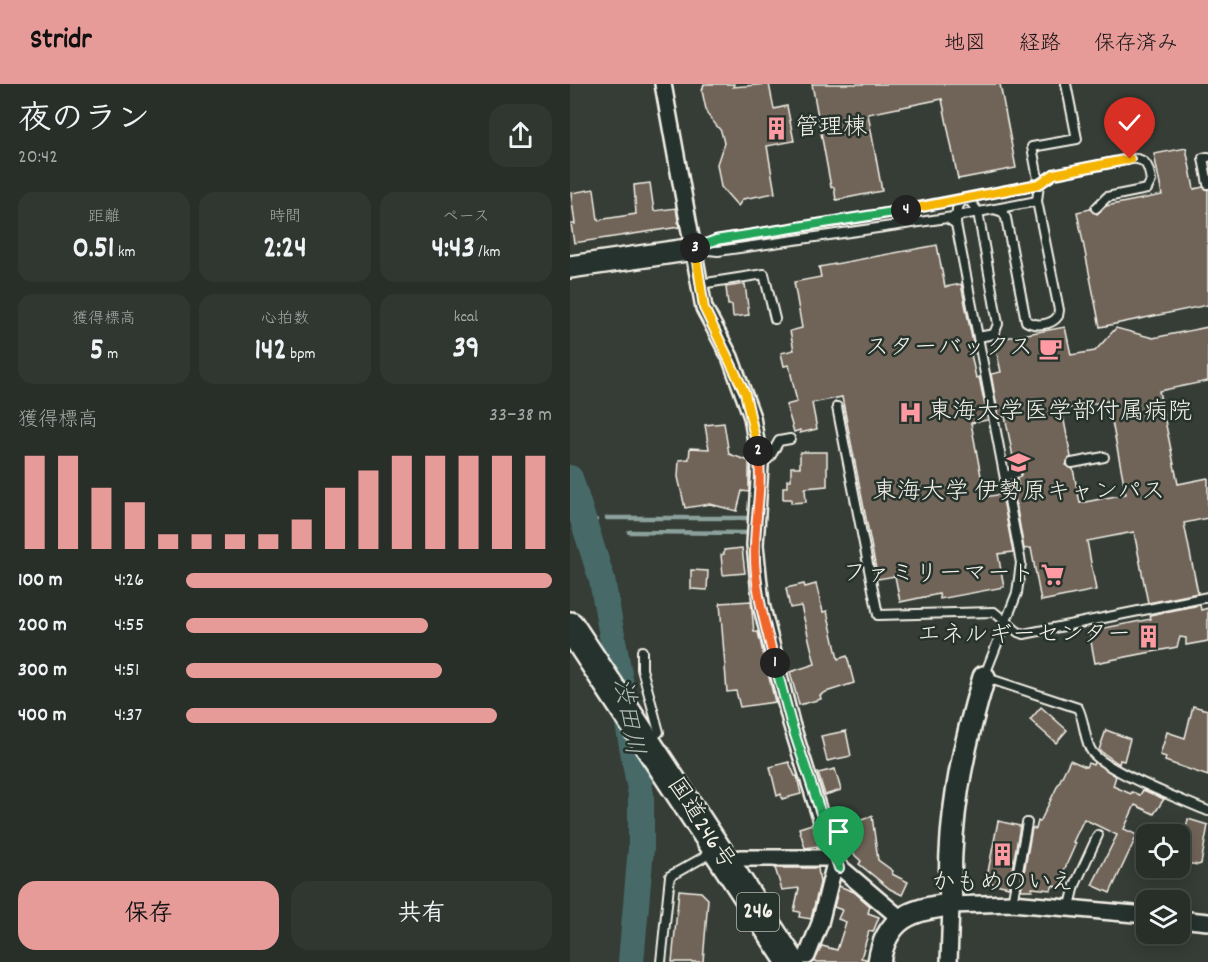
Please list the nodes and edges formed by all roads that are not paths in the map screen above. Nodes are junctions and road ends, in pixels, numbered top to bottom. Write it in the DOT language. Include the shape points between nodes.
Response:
graph roads {
  1 [pos="663,84"];
  2 [pos="1066,84"];
  3 [pos="1208,157"];
  4 [pos="1039,184"];
  5 [pos="1208,184"];
  6 [pos="962,200"];
  7 [pos="1037,201"];
  8 [pos="1096,208"];
  9 [pos="994,209"];
  10 [pos="978,212"];
  11 [pos="956,220"];
  12 [pos="694,249"];
  13 [pos="570,267"];
  14 [pos="700,284"];
  15 [pos="775,319"];
  16 [pos="978,337"];
  17 [pos="837,407"];
  18 [pos="790,439"];
  19 [pos="1104,457"];
  20 [pos="1072,463"];
  21 [pos="760,466"];
  22 [pos="1016,473"];
  23 [pos="1005,476"];
  24 [pos="1208,597"];
  25 [pos="1006,621"];
  26 [pos="570,626"];
  27 [pos="642,651"];
  28 [pos="984,677"];
  29 [pos="650,747"];
  30 [pos="1208,811"];
  31 [pos="1027,823"];
  32 [pos="1098,835"];
  33 [pos="721,857"];
  34 [pos="834,861"];
  35 [pos="1012,903"];
  36 [pos="951,905"];
  37 [pos="1070,906"];
  38 [pos="1136,914"];
  39 [pos="901,919"];
  40 [pos="1190,920"];
  41 [pos="1208,922"];
  42 [pos="799,959"];
  43 [pos="661,962"];
  44 [pos="879,962"];
  45 [pos="949,962"];
  1 -- 12 [label="street"];
  2 -- 4 [label="lane" via="1077,139 1032,147"];
  3 -- 5 [label="lane" via="1203,158"];
  4 -- 6 [label="lane"];
  4 -- 7 [label="lane"];
  4 -- 8 [label="lane" via="1054,174 1130,159 1147,163 1151,181 1147,189 1107,197"];
  6 -- 10 [label="lane" via="970,201"];
  6 -- 11 [label="lane"];
  6 -- 12 [label="lane" via="716,240"];
  7 -- 9 [label="lane"];
  7 -- 9 [label="lane" via="1059,310 1052,322 1036,325 1026,321 1006,218"];
  9 -- 10 [label="lane"];
  10 -- 11 [label="lane"];
  10 -- 16 [label="lane" via="998,324 994,334"];
  11 -- 12 [label="lane" via="947,218 718,251"];
  11 -- 16 [label="lane"];
  12 -- 13 [label="street"];
  12 -- 14 [label="street"];
  14 -- 15 [label="lane" via="764,274"];
  14 -- 21 [label="street" via="704,308 745,393"];
  16 -- 23 [label="lane"];
  17 -- 25 [label="lane" via="878,615 987,612"];
  18 -- 21 [label="lane" via="779,441"];
  19 -- 20 [label="lane"];
  21 -- 34 [label="street" via="754,545 761,604 791,723"];
  22 -- 23 [label="lane"];
  23 -- 25 [label="lane" via="1021,562 1019,586"];
  24 -- 25 [label="lane" via="1024,634"];
  25 -- 28 [label="lane"];
  26 -- 29 [label="highway, 国道246号 / 246"];
  27 -- 29 [label="lane" via="642,669 659,732"];
  28 -- 30 [label="lane" via="1078,708 1091,751 1098,758"];
  28 -- 36 [label="street" via="956,786 950,843"];
  29 -- 33 [label="highway, 国道246号 / 246"];
  31 -- 35 [label="lane"];
  32 -- 37 [label="lane" via="1075,885"];
  33 -- 34 [label="street"];
  33 -- 42 [label="highway, 国道246号 / 246"];
  33 -- 43 [label="lane" via="670,876"];
  34 -- 39 [label="street"];
  34 -- 42 [label="street" via="820,923"];
  35 -- 36 [label="street"];
  35 -- 37 [label="street"];
  36 -- 39 [label="street" via="922,908"];
  36 -- 45 [label="street"];
  37 -- 38 [label="street"];
  39 -- 44 [label="street" via="888,937"];
  40 -- 41 [label="street"];
}
